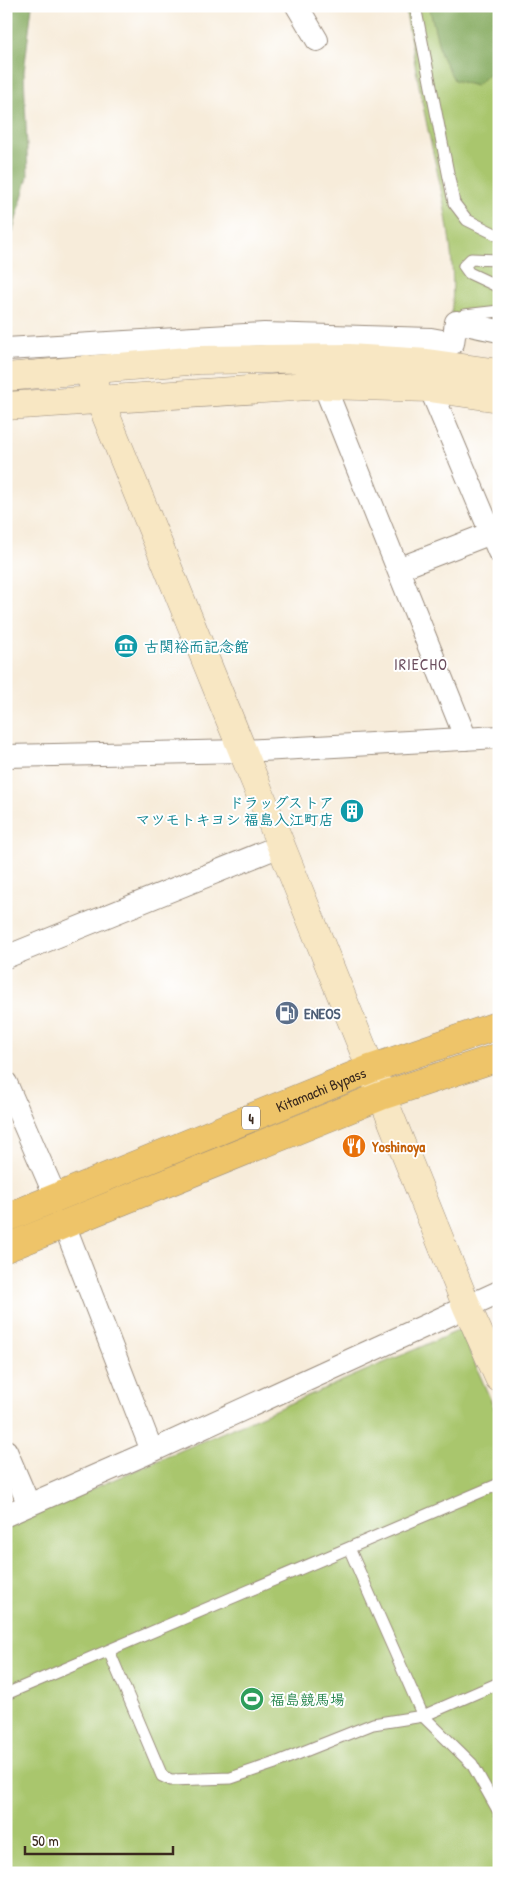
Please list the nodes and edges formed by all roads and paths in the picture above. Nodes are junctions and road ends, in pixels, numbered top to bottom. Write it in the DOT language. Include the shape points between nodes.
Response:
graph roads {
  1 [pos="297,6"];
  2 [pos="415,6"];
  3 [pos="317,40"];
  4 [pos="499,236"];
  5 [pos="499,260"];
  6 [pos="499,288"];
  7 [pos="499,310"];
  8 [pos="499,330"];
  9 [pos="453,343"];
  10 [pos="6,349"];
  11 [pos="86,369"];
  12 [pos="499,373"];
  13 [pos="6,377"];
  14 [pos="324,385"];
  15 [pos="430,388"];
  16 [pos="499,398"];
  17 [pos="99,400"];
  18 [pos="6,406"];
  19 [pos="495,542"];
  20 [pos="398,569"];
  21 [pos="499,737"];
  22 [pos="466,739"];
  23 [pos="244,752"];
  24 [pos="6,756"];
  25 [pos="280,846"];
  26 [pos="6,957"];
  27 [pos="499,1025"];
  28 [pos="499,1057"];
  29 [pos="370,1069"];
  30 [pos="6,1083"];
  31 [pos="381,1096"];
  32 [pos="56,1198"];
  33 [pos="6,1218"];
  34 [pos="64,1224"];
  35 [pos="6,1248"];
  36 [pos="499,1292"];
  37 [pos="467,1307"];
  38 [pos="499,1378"];
  39 [pos="6,1451"];
  40 [pos="152,1451"];
  41 [pos="499,1484"];
  42 [pos="29,1505"];
  43 [pos="6,1515"];
  44 [pos="349,1548"];
  45 [pos="109,1651"];
  46 [pos="499,1683"];
  47 [pos="6,1694"];
  48 [pos="423,1716"];
  49 [pos="499,1812"];
  1 -- 3 [label="street"];
  2 -- 4 [label="lane" via="454,203 467,220"];
  5 -- 6 [label="lane" via="471,259 464,266 468,273"];
  7 -- 9 [label="lane" via="464,315 458,323"];
  8 -- 9 [label="street" via="456,322"];
  9 -- 10 [label="street" via="431,339 264,334"];
  11 -- 12 [label="street" via="199,360 349,358 427,363"];
  11 -- 13 [label="street"];
  11 -- 17 [label="street"];
  14 -- 15 [label="street"];
  14 -- 17 [label="street"];
  14 -- 20 [label="street"];
  15 -- 16 [label="street"];
  15 -- 19 [label="street"];
  17 -- 18 [label="street"];
  17 -- 23 [label="street"];
  19 -- 20 [label="street"];
  20 -- 22 [label="street"];
  21 -- 22 [label="street"];
  22 -- 23 [label="street"];
  23 -- 24 [label="street"];
  23 -- 25 [label="street"];
  25 -- 26 [label="street"];
  25 -- 29 [label="street"];
  27 -- 29 [label="highway, Kitamachi Bypass / 4"];
  28 -- 31 [label="highway, Kitamachi Bypass / 4"];
  29 -- 31 [label="street"];
  29 -- 32 [label="highway, Kitamachi Bypass / 4"];
  30 -- 32 [label="street"];
  31 -- 34 [label="highway, Kitamachi Bypass / 4"];
  31 -- 37 [label="street"];
  32 -- 33 [label="highway, Kitamachi Bypass / 4"];
  34 -- 35 [label="highway, Kitamachi Bypass / 4"];
  34 -- 40 [label="street"];
  36 -- 37 [label="street"];
  37 -- 38 [label="street"];
  37 -- 40 [label="street"];
  39 -- 42 [label="street"];
  40 -- 42 [label="street"];
  41 -- 44 [label="lane"];
  42 -- 43 [label="street"];
  44 -- 45 [label="lane"];
  44 -- 48 [label="lane"];
  45 -- 47 [label="lane"];
  45 -- 48 [label="lane" via="162,1776 171,1780 231,1778 372,1724"];
  46 -- 48 [label="lane"];
  48 -- 49 [label="lane" via="472,1764"];
}
